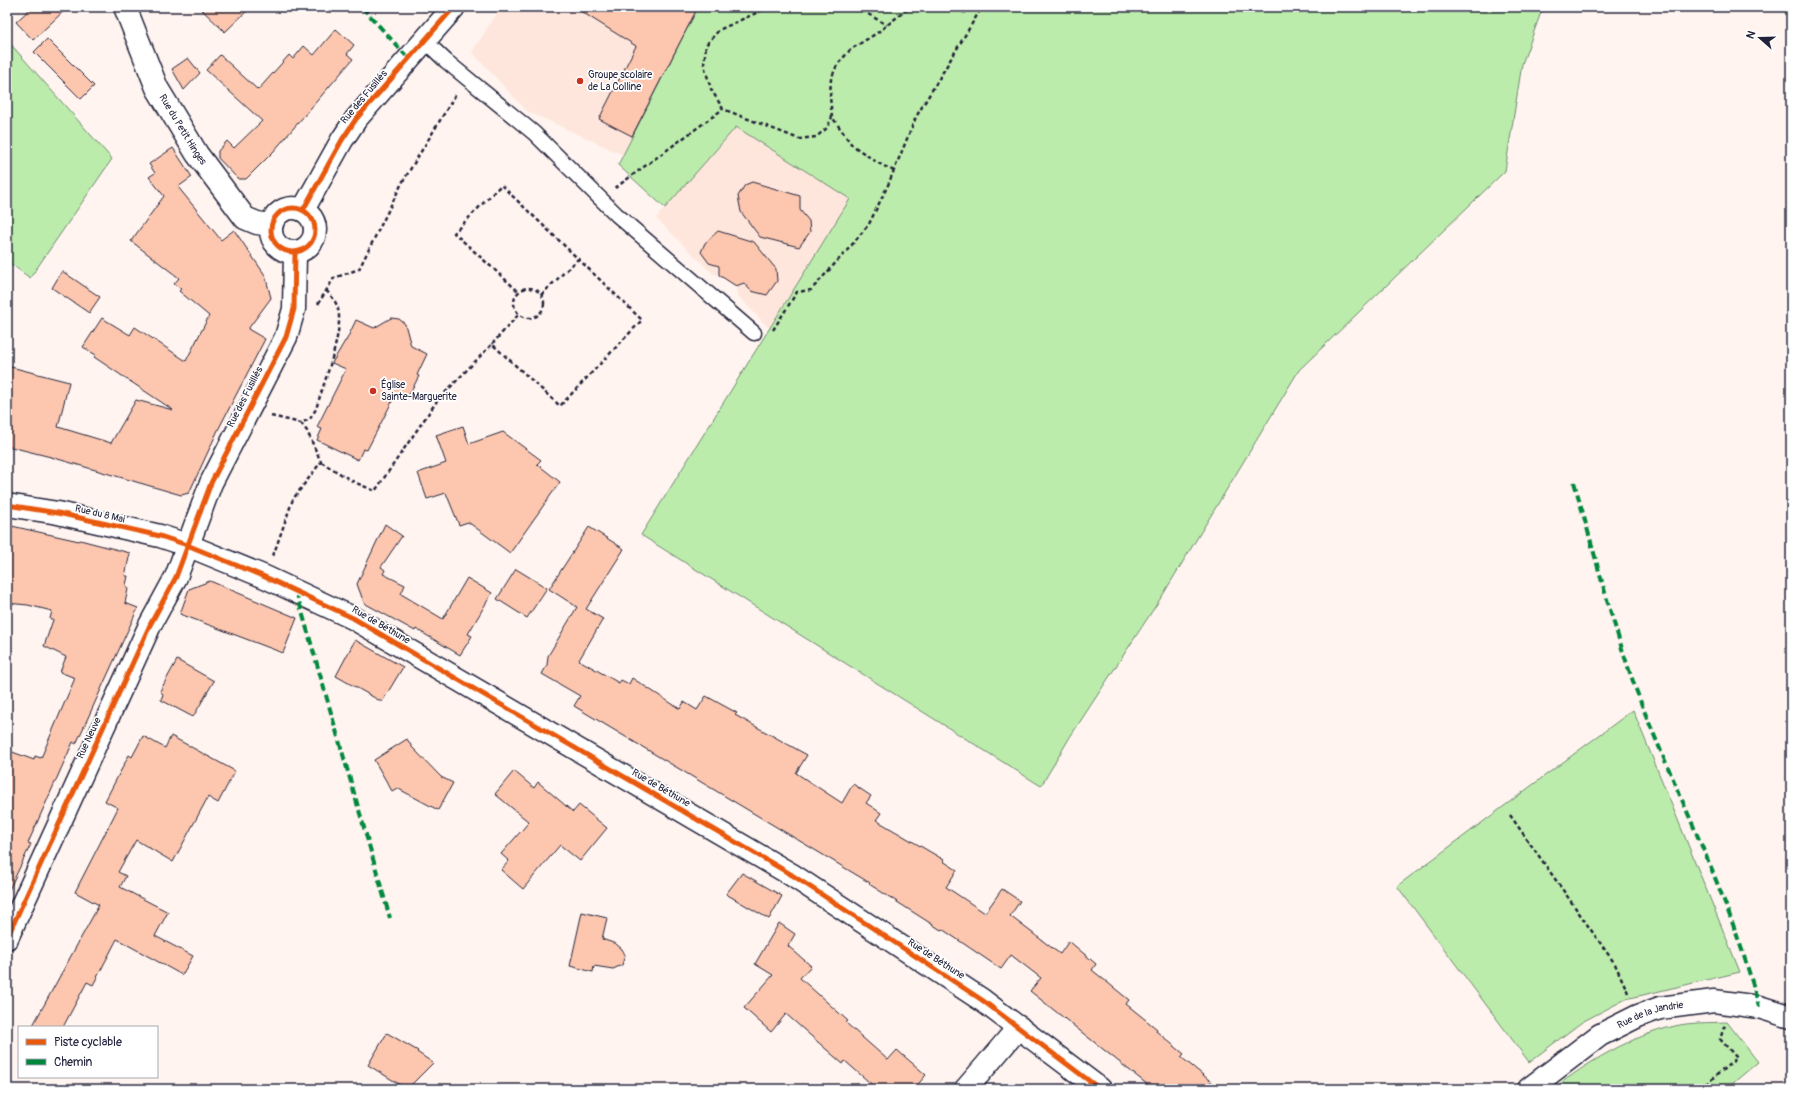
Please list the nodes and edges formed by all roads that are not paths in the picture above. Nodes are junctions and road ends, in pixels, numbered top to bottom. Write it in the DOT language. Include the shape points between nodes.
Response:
graph roads {
  1 [pos="125,7"];
  2 [pos="454,7"];
  3 [pos="425,41"];
  4 [pos="303,210"];
  5 [pos="271,225"];
  6 [pos="295,253"];
  7 [pos="754,333"];
  8 [pos="7,505"];
  9 [pos="188,545"];
  10 [pos="7,938"];
  11 [pos="1791,1017"];
  12 [pos="1019,1027"];
  13 [pos="966,1089"];
  14 [pos="1100,1089"];
  15 [pos="1529,1089"];
  1 -- 5 [label="street, Rue du Petit Hinges" via="157,88 197,154 245,218"];
  2 -- 3 [label="street, Rue des Fusillés"];
  3 -- 4 [label="street, Rue des Fusillés" via="356,119"];
  3 -- 7 [label="lane" via="534,133 617,215"];
  4 -- 5 [label="street" via="283,210"];
  4 -- 6 [label="street" via="314,221 315,236 308,248"];
  5 -- 6 [label="street" via="270,232 276,245 288,253"];
  6 -- 9 [label="street, Rue des Fusillés" via="294,309 286,337 211,483"];
  8 -- 9 [label="street, Rue du 8 Mai" via="160,536"];
  9 -- 10 [label="street, Rue Neuve" via="176,577 150,625"];
  9 -- 12 [label="street, Rue de Béthune" via="353,618 792,875"];
  11 -- 15 [label="street, Rue de la Jandrie" via="1759,1007 1714,1001 1660,1008 1638,1016 1600,1036"];
  12 -- 13 [label="street"];
  12 -- 14 [label="street, Rue de Béthune"];
}
